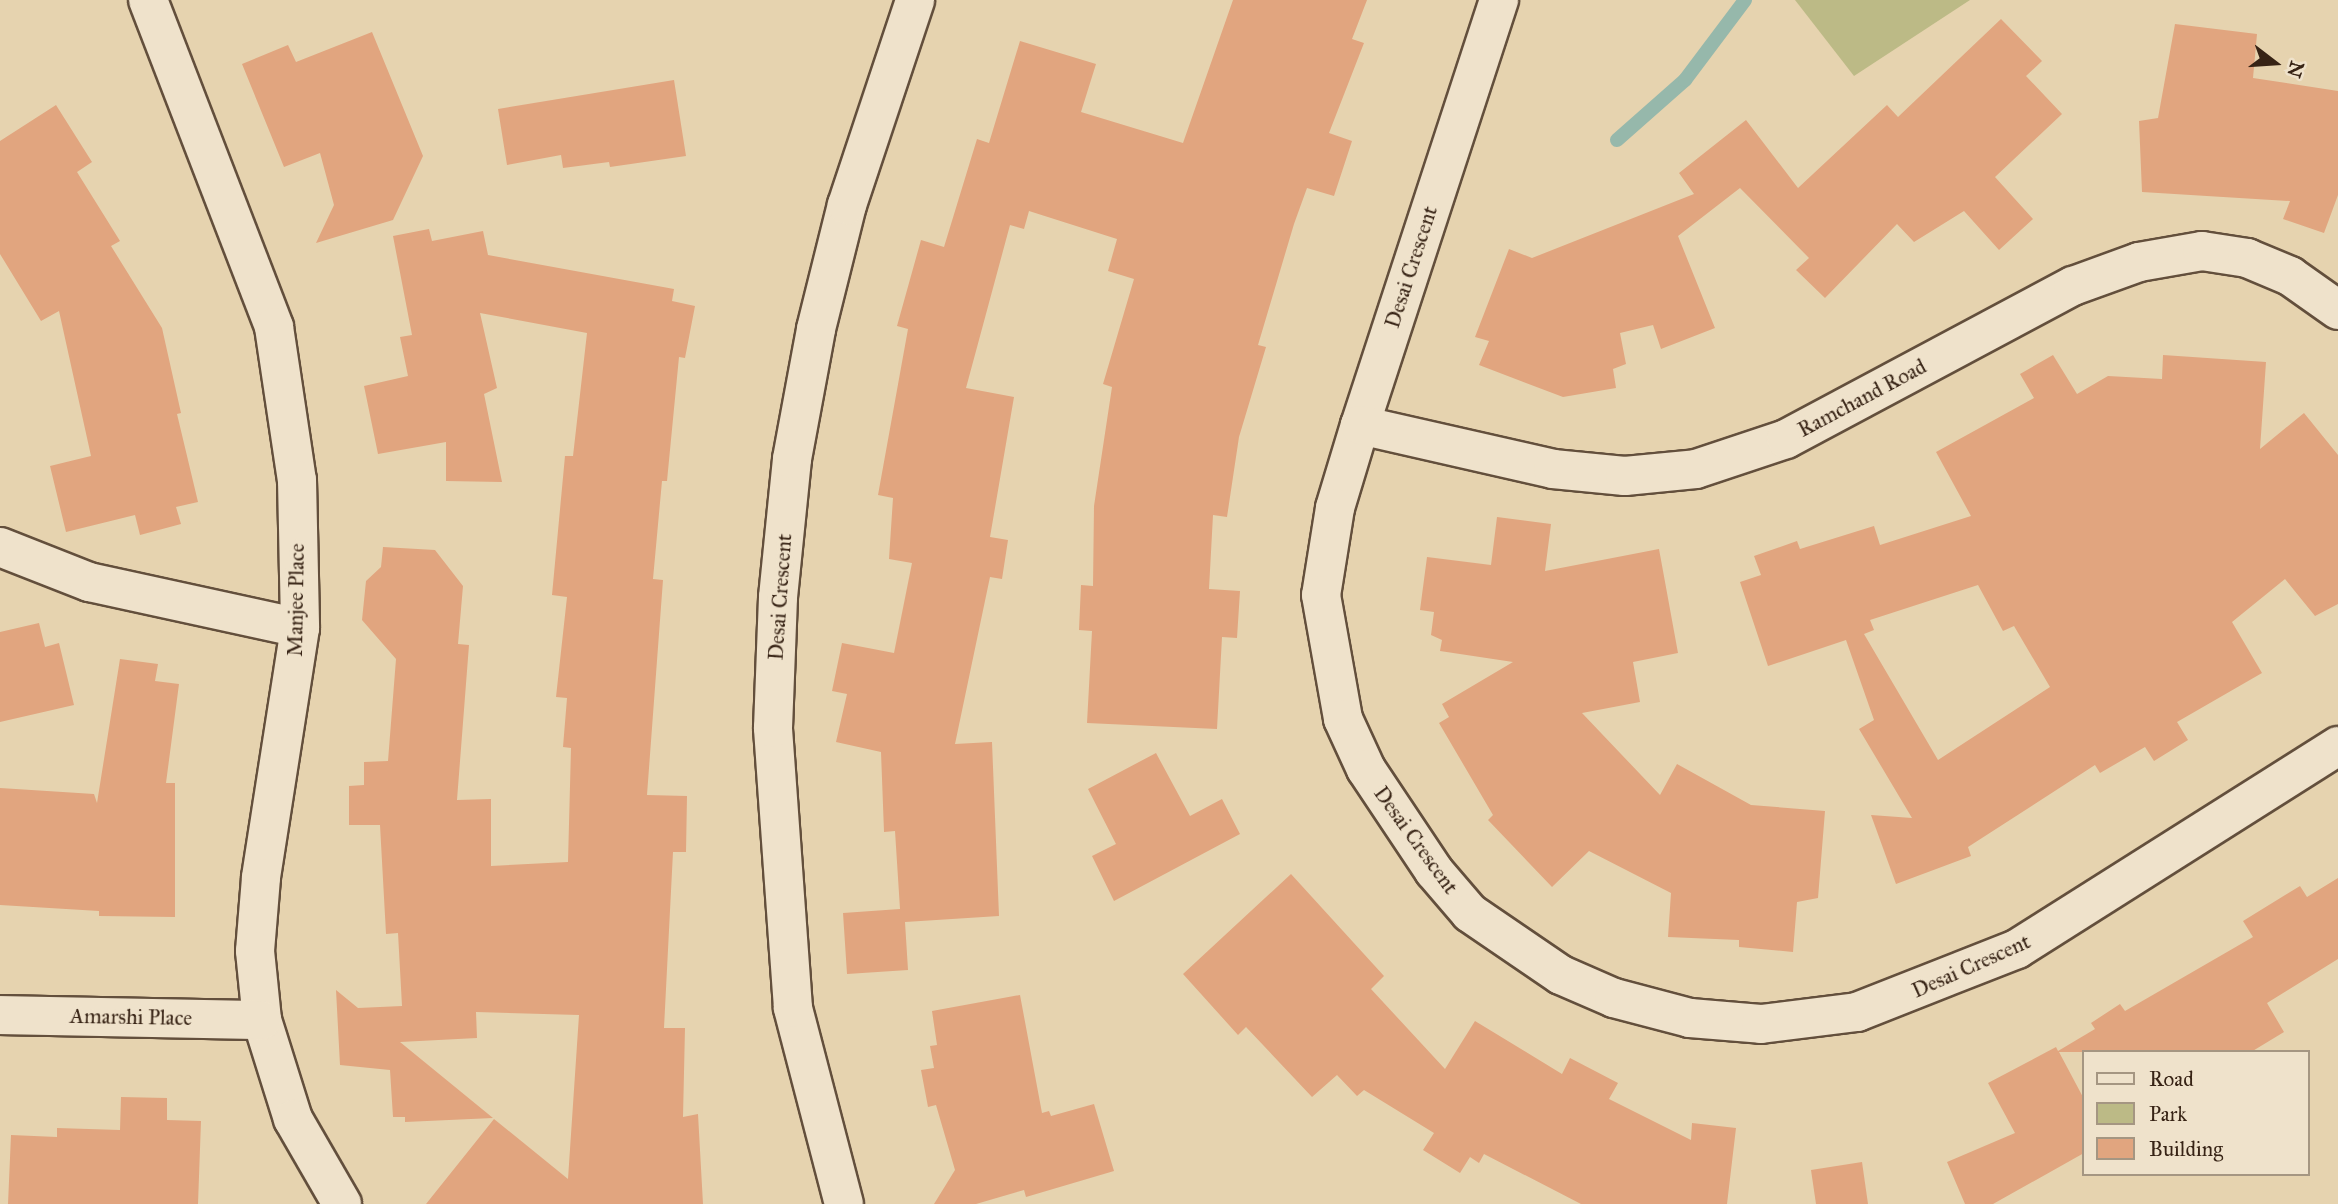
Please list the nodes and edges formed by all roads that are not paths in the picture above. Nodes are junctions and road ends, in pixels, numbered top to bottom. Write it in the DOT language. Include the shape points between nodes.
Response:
graph roads {
  1 [pos="148,0"];
  2 [pos="915,0"];
  3 [pos="1499,0"];
  4 [pos="2338,310"];
  5 [pos="1360,425"];
  6 [pos="0,547"];
  7 [pos="300,628"];
  8 [pos="2338,746"];
  9 [pos="0,1015"];
  10 [pos="261,1020"];
  11 [pos="342,1204"];
  12 [pos="844,1204"];
  1 -- 7 [label="street, Manjee Place" via="274,327 297,480"];
  2 -- 12 [label="street, Desai Crescent" via="847,205 816,329 792,459 778,597 773,727 793,1008"];
  3 -- 5 [label="street, Desai Crescent"];
  4 -- 5 [label="street, Ramchand Road" via="2290,276 2247,258 2202,251 2139,262 2073,286 1786,439 1696,469 1625,476 1553,469"];
  5 -- 8 [label="street, Desai Crescent" via="1335,508 1321,594 1343,719 1399,823 1470,913 1561,975 1614,998 1690,1018 1761,1024 1857,1012 1936,985 2017,949"];
  6 -- 7 [label="street" via="89,582"];
  7 -- 10 [label="street, Manjee Place" via="261,877 255,951"];
  9 -- 10 [label="street, Amarshi Place"];
  10 -- 11 [label="street, Manjee Place" via="293,1119"];
}
